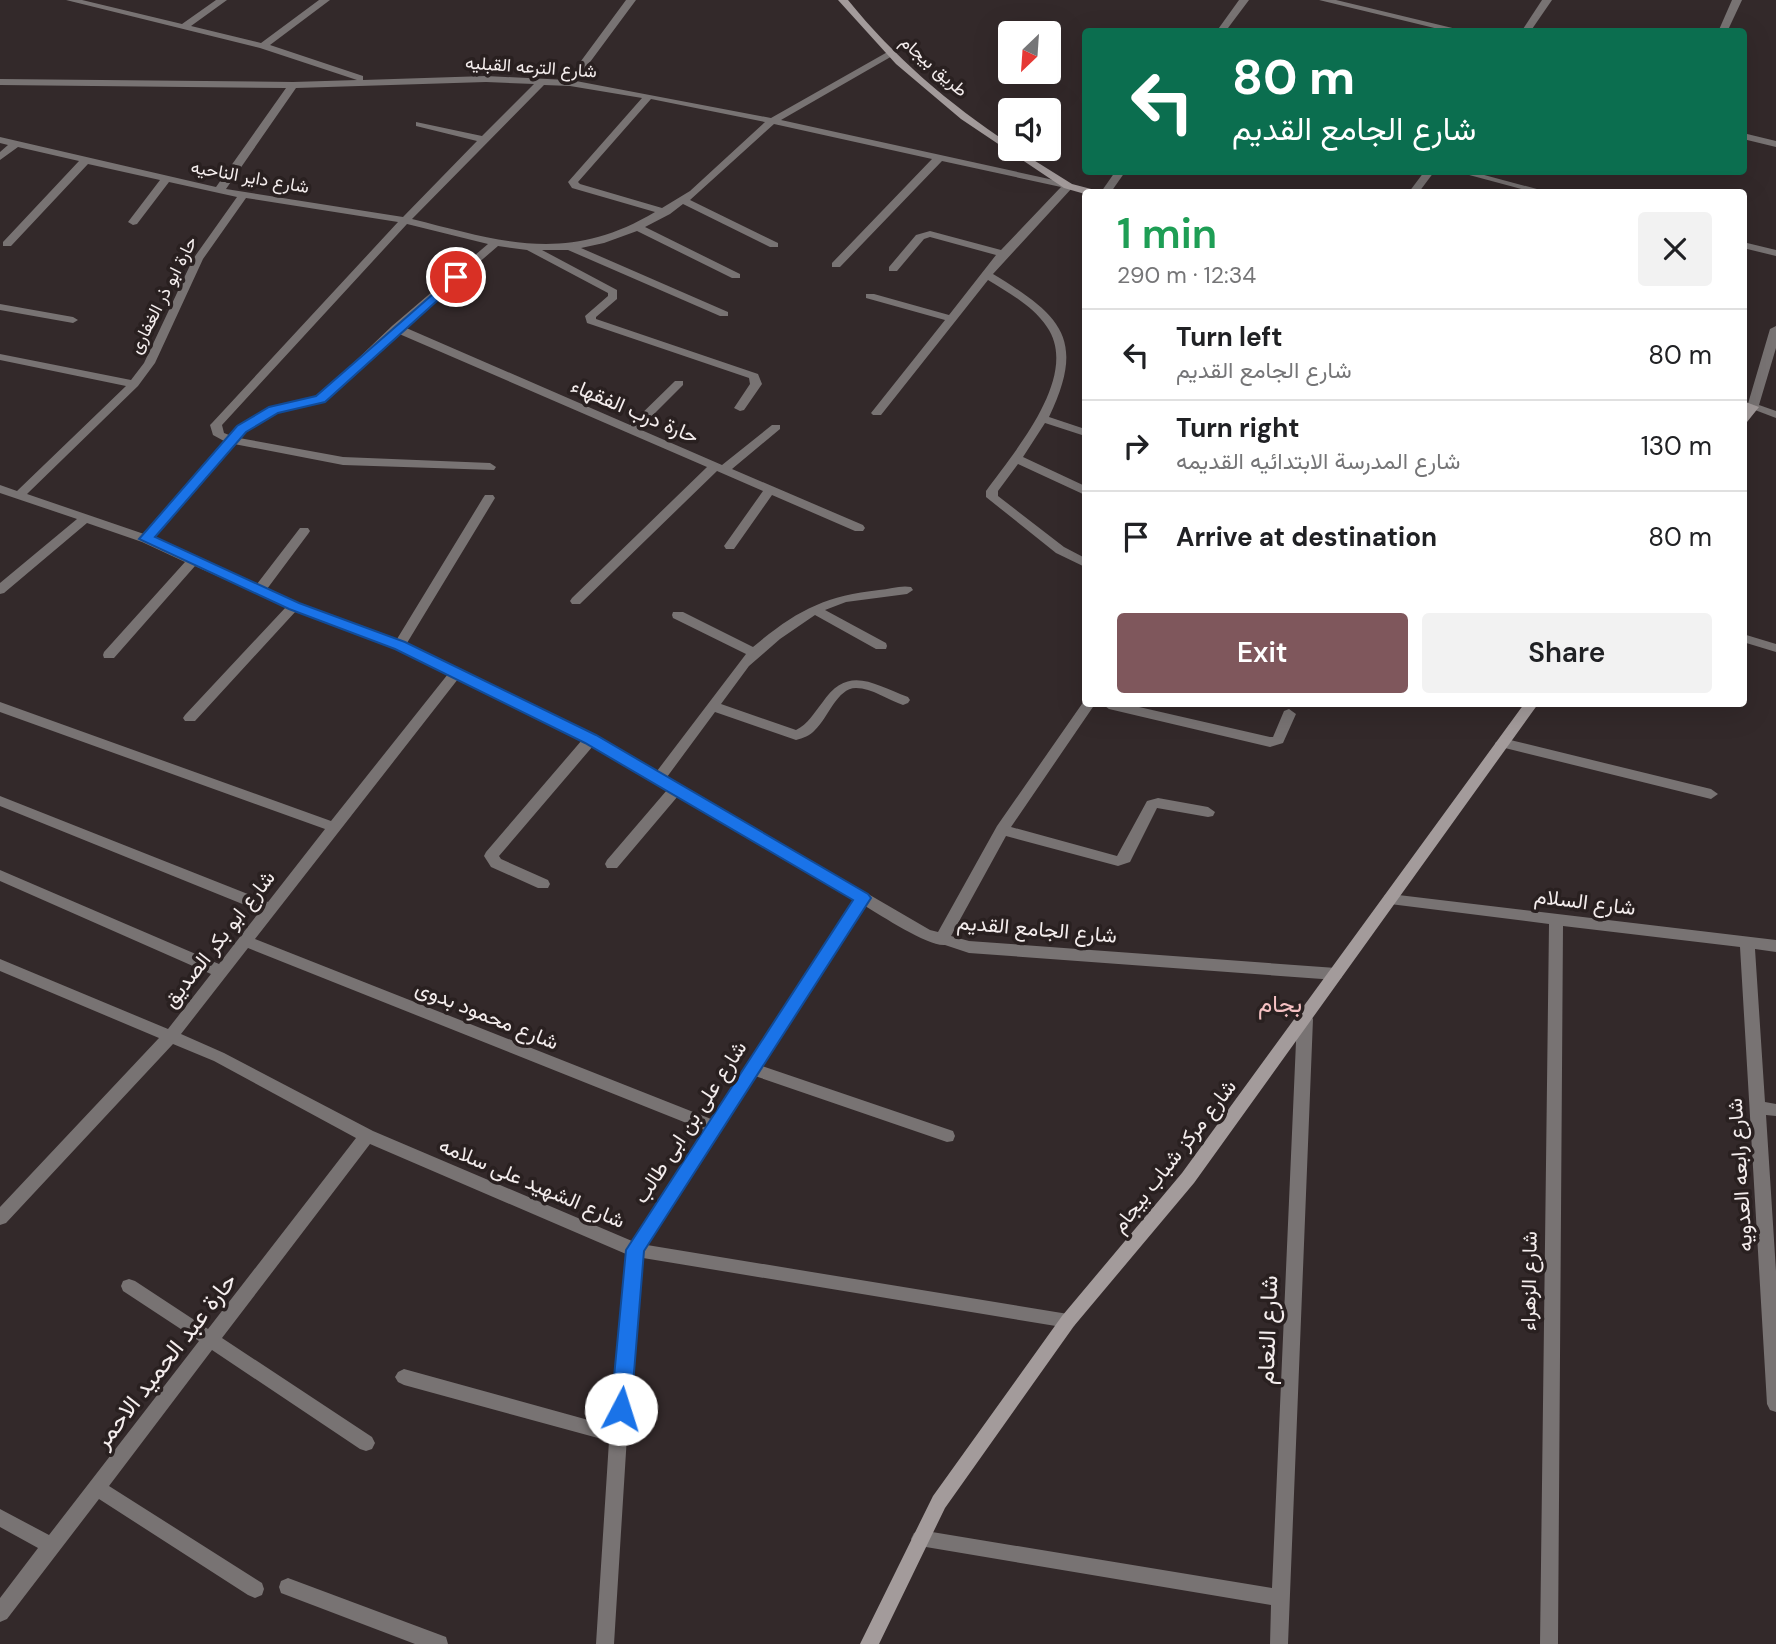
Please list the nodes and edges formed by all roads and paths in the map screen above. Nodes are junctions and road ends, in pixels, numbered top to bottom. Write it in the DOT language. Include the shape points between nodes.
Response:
graph roads {
  1 [pos="71,0"];
  2 [pos="222,0"];
  3 [pos="325,0"];
  4 [pos="631,0"];
  5 [pos="843,0"];
  6 [pos="1244,0"];
  7 [pos="1325,0"];
  8 [pos="1547,0"];
  9 [pos="1737,0"];
  10 [pos="86,1"];
  11 [pos="183,27"];
  12 [pos="1223,28"];
  13 [pos="1448,28"];
  14 [pos="1528,28"];
  15 [pos="1724,28"];
  16 [pos="264,46"];
  17 [pos="891,53"];
  18 [pos="542,81"];
  19 [pos="0,82"];
  20 [pos="371,82"];
  21 [pos="570,83"];
  22 [pos="293,85"];
  23 [pos="649,96"];
  24 [pos="772,121"];
  25 [pos="419,124"];
  26 [pos="1747,137"];
  27 [pos="0,140"];
  28 [pos="485,140"];
  29 [pos="998,140"];
  30 [pos="1776,144"];
  31 [pos="14,145"];
  32 [pos="940,157"];
  33 [pos="0,158"];
  34 [pos="85,161"];
  35 [pos="1029,161"];
  36 [pos="1475,175"];
  37 [pos="166,179"];
  38 [pos="1068,186"];
  39 [pos="1531,189"];
  40 [pos="1082,190"];
  41 [pos="219,191"];
  42 [pos="243,195"];
  43 [pos="683,200"];
  44 [pos="666,212"];
  45 [pos="405,220"];
  46 [pos="133,222"];
  47 [pos="637,228"];
  48 [pos="496,243"];
  49 [pos="7,244"];
  50 [pos="775,245"];
  51 [pos="1747,246"];
  52 [pos="528,247"];
  53 [pos="570,247"];
  54 [pos="1776,253"];
  55 [pos="1003,254"];
  56 [pos="836,265"];
  57 [pos="893,269"];
  58 [pos="736,276"];
  59 [pos="988,276"];
  60 [pos="870,296"];
  61 [pos="0,307"];
  62 [pos="724,314"];
  63 [pos="953,318"];
  64 [pos="73,320"];
  65 [pos="396,328"];
  66 [pos="1776,329"];
  67 [pos="0,357"];
  68 [pos="679,383"];
  69 [pos="134,384"];
  70 [pos="1748,406"];
  71 [pos="740,408"];
  72 [pos="877,413"];
  73 [pos="1776,415"];
  74 [pos="1042,418"];
  75 [pos="776,427"];
  76 [pos="631,430"];
  77 [pos="1082,432"];
  78 [pos="231,440"];
  79 [pos="1017,459"];
  80 [pos="490,467"];
  81 [pos="719,468"];
  82 [pos="0,489"];
  83 [pos="770,490"];
  84 [pos="1082,490"];
  85 [pos="19,495"];
  86 [pos="489,498"];
  87 [pos="86,518"];
  88 [pos="859,528"];
  89 [pos="304,531"];
  90 [pos="146,539"];
  91 [pos="730,545"];
  92 [pos="193,561"];
  93 [pos="1082,561"];
  94 [pos="0,590"];
  95 [pos="259,590"];
  96 [pos="907,590"];
  97 [pos="576,601"];
  98 [pos="294,606"];
  99 [pos="816,610"];
  100 [pos="678,615"];
  101 [pos="1747,639"];
  102 [pos="400,645"];
  103 [pos="881,646"];
  104 [pos="1776,648"];
  105 [pos="754,653"];
  106 [pos="109,655"];
  107 [pos="456,672"];
  108 [pos="903,701"];
  109 [pos="713,706"];
  110 [pos="0,707"];
  111 [pos="1087,707"];
  112 [pos="1122,707"];
  113 [pos="1529,707"];
  114 [pos="1289,714"];
  115 [pos="190,718"];
  116 [pos="591,739"];
  117 [pos="1502,743"];
  118 [pos="658,779"];
  119 [pos="675,790"];
  120 [pos="1710,794"];
  121 [pos="0,801"];
  122 [pos="1208,813"];
  123 [pos="333,827"];
  124 [pos="1002,830"];
  125 [pos="612,864"];
  126 [pos="0,875"];
  127 [pos="543,884"];
  128 [pos="862,898"];
  129 [pos="1390,899"];
  130 [pos="270,909"];
  131 [pos="1556,919"];
  132 [pos="244,941"];
  133 [pos="941,941"];
  134 [pos="1747,943"];
  135 [pos="1776,946"];
  136 [pos="0,965"];
  137 [pos="220,971"];
  138 [pos="1336,974"];
  139 [pos="1305,1019"];
  140 [pos="170,1037"];
  141 [pos="752,1069"];
  142 [pos="1756,1107"];
  143 [pos="1776,1110"];
  144 [pos="714,1127"];
  145 [pos="366,1136"];
  146 [pos="947,1136"];
  147 [pos="0,1218"];
  148 [pos="1771,1242"];
  149 [pos="635,1250"];
  150 [pos="129,1286"];
  151 [pos="1068,1321"];
  152 [pos="212,1339"];
  153 [pos="404,1377"];
  154 [pos="1776,1404"];
  155 [pos="618,1436"];
  156 [pos="366,1443"];
  157 [pos="97,1488"];
  158 [pos="0,1518"];
  159 [pos="920,1539"];
  160 [pos="52,1546"];
  161 [pos="288,1587"];
  162 [pos="255,1589"];
  163 [pos="1281,1598"];
  164 [pos="0,1613"];
  165 [pos="439,1644"];
  166 [pos="605,1644"];
  167 [pos="869,1644"];
  168 [pos="1279,1644"];
  169 [pos="1549,1644"];
  1 -- 10 [label="street"];
  2 -- 11 [label="street"];
  3 -- 16 [label="street"];
  4 -- 21 [label="street"];
  5 -- 17 [label="main road, طريق بيجام"];
  6 -- 12 [label="street"];
  7 -- 13 [label="street"];
  8 -- 14 [label="street"];
  9 -- 15 [label="street"];
  10 -- 11 [label="street"];
  11 -- 16 [label="street"];
  16 -- 20 [label="street"];
  17 -- 24 [label="street"];
  17 -- 29 [label="main road, طريق بيجام"];
  18 -- 20 [label="street, شارع الترعه القبليه"];
  18 -- 21 [label="street, شارع الترعه القبليه"];
  18 -- 28 [label="street"];
  19 -- 22 [label="street, شارع الترعه القبليه"];
  20 -- 22 [label="street, شارع الترعه القبليه"];
  21 -- 23 [label="street, شارع الترعه القبليه"];
  22 -- 41 [label="street"];
  23 -- 24 [label="street, شارع الترعه القبليه"];
  23 -- 44 [label="street" via="573,182"];
  24 -- 32 [label="street, شارع الترعه القبليه"];
  24 -- 43 [label="street"];
  25 -- 28 [label="street"];
  26 -- 30 [label="street"];
  27 -- 31 [label="street, شارع داير الناحيه"];
  28 -- 45 [label="street"];
  31 -- 33 [label="street"];
  31 -- 34 [label="street, شارع داير الناحيه"];
  32 -- 38 [label="street, شارع الترعه القبليه"];
  32 -- 56 [label="street"];
  34 -- 37 [label="street, شارع داير الناحيه"];
  34 -- 49 [label="street"];
  35 -- 38 [label="main road, طريق بيجام"];
  36 -- 39 [label="street"];
  37 -- 41 [label="street, شارع داير الناحيه"];
  37 -- 46 [label="street"];
  38 -- 40 [label="main road, شارع الترعه القبليه"];
  38 -- 55 [label="street"];
  41 -- 42 [label="street, شارع داير الناحيه"];
  42 -- 45 [label="street, شارع داير الناحيه"];
  42 -- 69 [label="street, حارة ابو ذر الغفارى" via="198,259 149,363"];
  43 -- 44 [label="street"];
  43 -- 50 [label="street"];
  44 -- 47 [label="street"];
  45 -- 48 [label="street, شارع داير الناحيه"];
  45 -- 78 [label="street" via="220,419 216,431"];
  47 -- 53 [label="street"];
  47 -- 58 [label="street"];
  48 -- 52 [label="street, شارع داير الناحيه"];
  48 -- 65 [label="street"];
  51 -- 54 [label="street"];
  52 -- 53 [label="street"];
  52 -- 71 [label="street" via="613,292 590,316 591,321 754,376 756,384"];
  53 -- 62 [label="street"];
  55 -- 57 [label="street" via="930,234 920,237"];
  55 -- 59 [label="street"];
  59 -- 63 [label="street"];
  59 -- 74 [label="street" via="1041,313 1058,335 1065,363"];
  60 -- 63 [label="street"];
  61 -- 64 [label="street"];
  63 -- 72 [label="street"];
  65 -- 76 [label="street, حارة درب الفقهاء"];
  65 -- 78 [label="street" via="320,399 274,410"];
  66 -- 70 [label="street"];
  67 -- 69 [label="street"];
  68 -- 76 [label="street"];
  69 -- 85 [label="street, حارة ابو ذر الغفارى"];
  70 -- 73 [label="street"];
  74 -- 77 [label="street"];
  74 -- 79 [label="street"];
  75 -- 81 [label="street"];
  76 -- 81 [label="street, حارة درب الفقهاء"];
  78 -- 80 [label="street" via="343,461"];
  78 -- 90 [label="street"];
  79 -- 84 [label="street"];
  79 -- 93 [label="street" via="992,497 1060,550"];
  81 -- 83 [label="street, حارة درب الفقهاء"];
  81 -- 97 [label="street"];
  82 -- 85 [label="street, شارع الجامع القديم"];
  83 -- 88 [label="street, حارة درب الفقهاء"];
  83 -- 91 [label="street"];
  85 -- 87 [label="street, شارع الجامع القديم"];
  86 -- 102 [label="street"];
  87 -- 90 [label="street, شارع الجامع القديم"];
  87 -- 94 [label="street"];
  89 -- 95 [label="street"];
  90 -- 92 [label="street, شارع الجامع القديم"];
  92 -- 95 [label="street, شارع الجامع القديم"];
  92 -- 106 [label="street"];
  95 -- 98 [label="street, شارع الجامع القديم"];
  96 -- 99 [label="street" via="836,600"];
  98 -- 102 [label="street, شارع الجامع القديم"];
  98 -- 115 [label="street"];
  99 -- 103 [label="street"];
  99 -- 105 [label="street"];
  100 -- 105 [label="street"];
  101 -- 104 [label="street"];
  102 -- 107 [label="street, شارع الجامع القديم"];
  105 -- 109 [label="street"];
  107 -- 116 [label="street, شارع الجامع القديم"];
  107 -- 123 [label="street, شارع ابو بكر الصديق"];
  108 -- 109 [label="street" via="860,684 847,685 805,732 796,735"];
  109 -- 118 [label="street"];
  110 -- 123 [label="street"];
  111 -- 124 [label="street"];
  112 -- 114 [label="street" via="1274,743"];
  113 -- 117 [label="main road, شارع مركز شباب بيجام"];
  116 -- 118 [label="street, شارع الجامع القديم"];
  116 -- 127 [label="street" via="491,856 496,863"];
  117 -- 120 [label="street"];
  117 -- 129 [label="main road, شارع مركز شباب بيجام"];
  118 -- 119 [label="street, شارع الجامع القديم"];
  119 -- 125 [label="street"];
  119 -- 128 [label="street, شارع الجامع القديم"];
  121 -- 130 [label="street"];
  122 -- 124 [label="street" via="1152,805 1125,858 1118,861"];
  123 -- 130 [label="street, شارع ابو بكر الصديق"];
  124 -- 133 [label="street"];
  126 -- 137 [label="street"];
  128 -- 133 [label="street, شارع الجامع القديم"];
  128 -- 141 [label="street, شارع على بن ابى طالب"];
  129 -- 131 [label="street, شارع السلام"];
  129 -- 138 [label="main road, شارع مركز شباب بيجام"];
  130 -- 132 [label="street, شارع ابو بكر الصديق"];
  131 -- 134 [label="street, شارع السلام"];
  131 -- 169 [label="street, شارع الزهراء"];
  132 -- 137 [label="street, شارع ابو بكر الصديق"];
  132 -- 144 [label="street, شارع محمود بدوى"];
  133 -- 138 [label="street, شارع الجامع القديم" via="969,947"];
  134 -- 135 [label="street, شارع السلام"];
  134 -- 142 [label="street, شارع رابعه العدويه"];
  136 -- 140 [label="street, شارع الشهيد على سلامه"];
  137 -- 140 [label="street, شارع ابو بكر الصديق"];
  138 -- 139 [label="main road, شارع مركز شباب بيجام"];
  139 -- 151 [label="main road, شارع مركز شباب بيجام" via="1188,1178"];
  139 -- 163 [label="street, شارع النعام"];
  140 -- 145 [label="street, شارع الشهيد على سلامه" via="219,1057"];
  140 -- 147 [label="street, شارع ابو بكر الصديق"];
  141 -- 144 [label="street, شارع على بن ابى طالب"];
  141 -- 146 [label="street"];
  142 -- 143 [label="street"];
  142 -- 148 [label="street, شارع رابعه العدويه"];
  144 -- 149 [label="street, شارع على بن ابى طالب"];
  145 -- 149 [label="street, شارع الشهيد على سلامه"];
  145 -- 152 [label="street, حارة عبد الحميد الاحمر"];
  148 -- 154 [label="street, شارع رابعه العدويه"];
  149 -- 151 [label="street, شارع الشهيد على سلامه"];
  149 -- 155 [label="street, شارع على بن ابى طالب"];
  150 -- 152 [label="street"];
  151 -- 159 [label="main road, شارع مركز شباب بيجام" via="939,1502"];
  152 -- 156 [label="street"];
  152 -- 157 [label="street, حارة عبد الحميد الاحمر"];
  153 -- 155 [label="street"];
  155 -- 166 [label="street, شارع على بن ابى طالب"];
  157 -- 160 [label="street, حارة عبد الحميد الاحمر"];
  157 -- 162 [label="street"];
  158 -- 160 [label="street"];
  159 -- 163 [label="street"];
  159 -- 167 [label="main road, شارع مركز شباب بيجام"];
  160 -- 164 [label="street, حارة عبد الحميد الاحمر"];
  161 -- 165 [label="street"];
  163 -- 168 [label="street, شارع النعام"];
}
